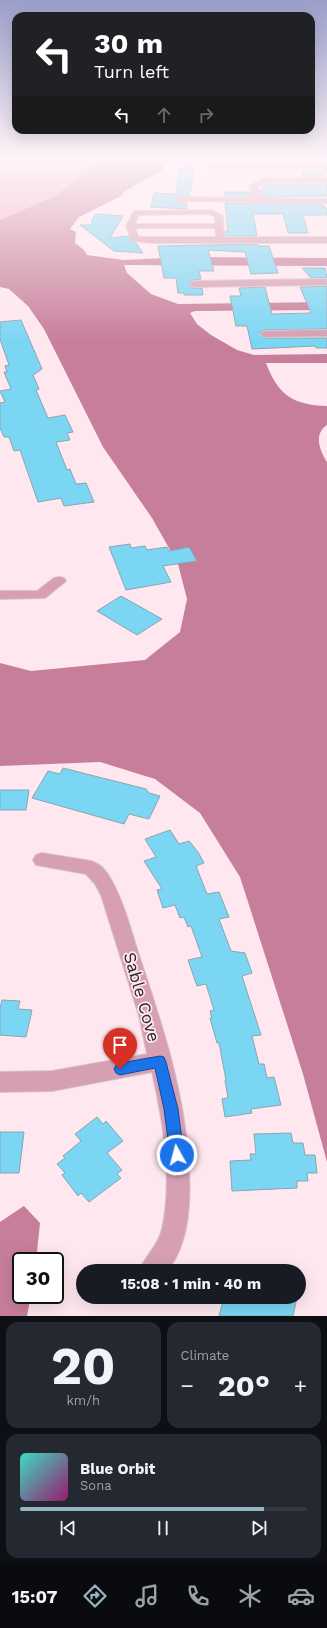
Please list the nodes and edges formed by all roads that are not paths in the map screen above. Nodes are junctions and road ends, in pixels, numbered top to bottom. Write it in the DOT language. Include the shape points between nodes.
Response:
graph roads {
  1 [pos="131,220"];
  2 [pos="219,220"];
  3 [pos="130,226"];
  4 [pos="220,226"];
  5 [pos="220,240"];
  6 [pos="327,240"];
  7 [pos="327,282"];
  8 [pos="194,284"];
  9 [pos="327,333"];
  10 [pos="265,334"];
  11 [pos="59,580"];
  12 [pos="0,595"];
  13 [pos="42,860"];
  14 [pos="160,1062"];
  15 [pos="0,1082"];
  16 [pos="157,1264"];
  1 -- 3 [label="street"];
  2 -- 4 [label="street"];
  3 -- 4 [label="street"];
  3 -- 5 [label="street" via="130,232 135,239"];
  4 -- 5 [label="street"];
  5 -- 6 [label="street"];
  7 -- 8 [label="street"];
  9 -- 10 [label="street"];
  11 -- 12 [label="street" via="40,595"];
  13 -- 14 [label="street, Sable Cove" via="91,868 102,879 135,968"];
  14 -- 15 [label="street" via="52,1081"];
  14 -- 16 [label="street, Sable Cove" via="171,1109 177,1155 177,1197 174,1229 166,1254"];
}
